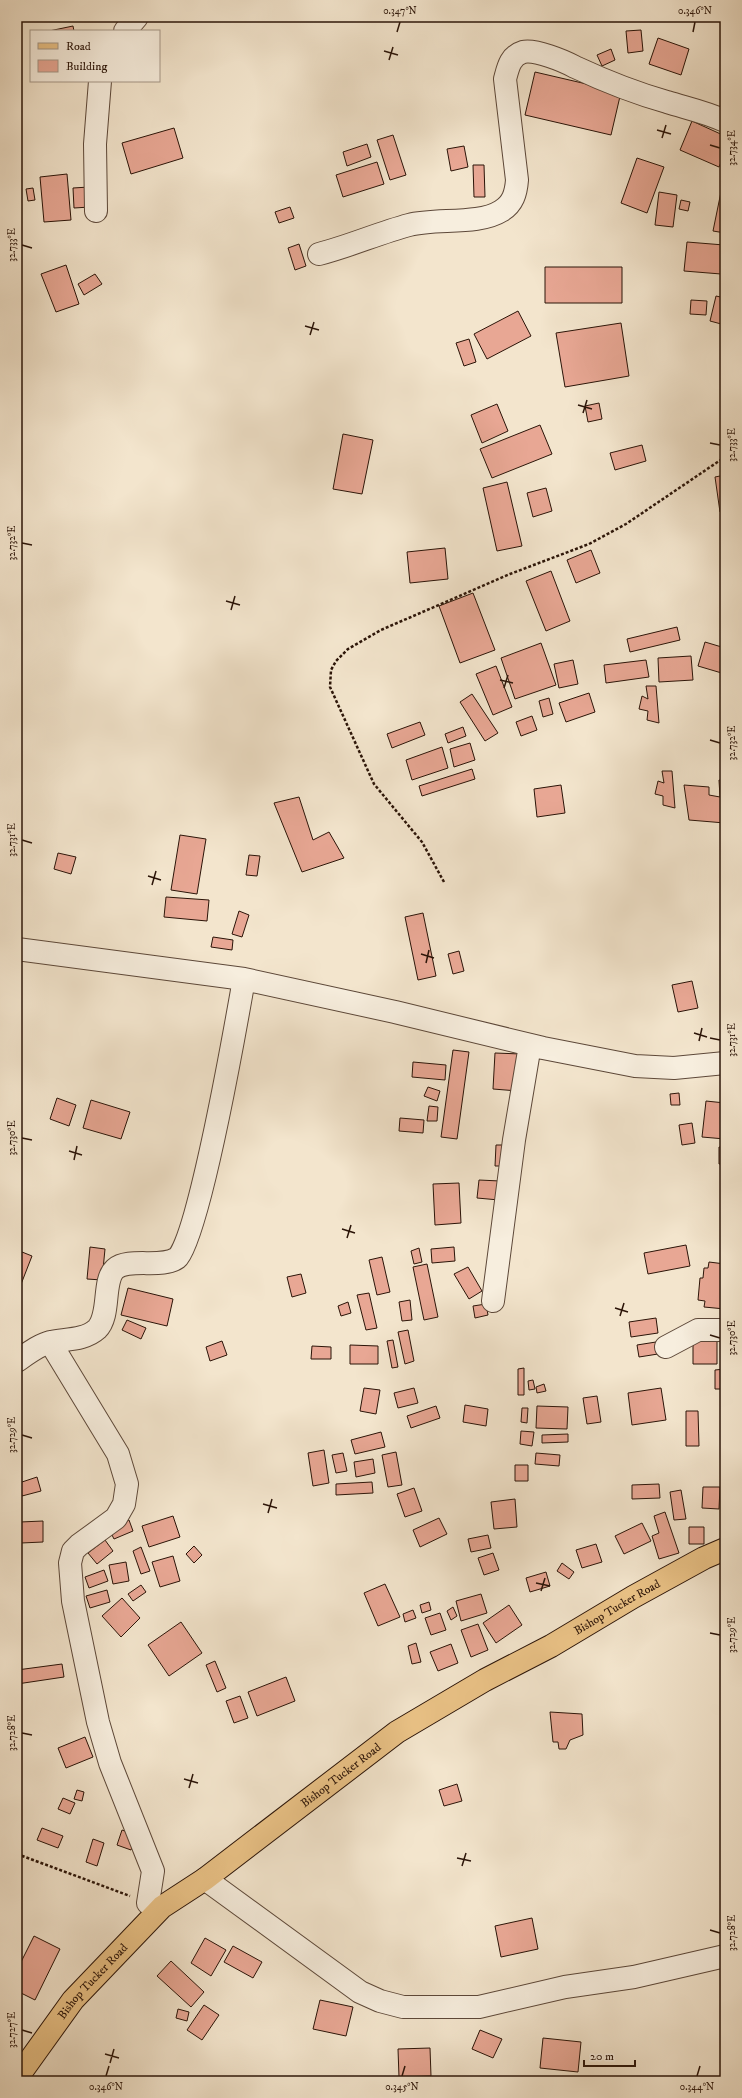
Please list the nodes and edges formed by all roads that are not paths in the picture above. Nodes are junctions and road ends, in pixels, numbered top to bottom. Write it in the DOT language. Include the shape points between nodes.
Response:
graph roads {
  1 [pos="137,17"];
  2 [pos="126,30"];
  3 [pos="100,82"];
  4 [pos="725,121"];
  5 [pos="96,211"];
  6 [pos="319,254"];
  7 [pos="17,949"];
  8 [pos="244,980"];
  9 [pos="530,1045"];
  10 [pos="725,1063"];
  11 [pos="493,1301"];
  12 [pos="725,1330"];
  13 [pos="50,1342"];
  14 [pos="666,1347"];
  15 [pos="17,1361"];
  16 [pos="725,1549"];
  17 [pos="205,1879"];
  18 [pos="148,1903"];
  19 [pos="725,1956"];
  20 [pos="17,2078"];
  1 -- 2 [label="street"];
  3 -- 5 [label="street" via="95,144"];
  4 -- 6 [label="street" via="711,114 609,83 565,62 538,53 523,52 508,64 505,79 517,180 516,192 507,206 488,217 409,225 349,247"];
  7 -- 8 [label="street"];
  8 -- 9 [label="street" via="395,1012"];
  8 -- 13 [label="street" via="202,1190 183,1251 177,1258 163,1262 116,1268 112,1274 105,1310 98,1328 88,1335"];
  9 -- 10 [label="street" via="635,1066 674,1068"];
  9 -- 11 [label="street" via="514,1140"];
  12 -- 14 [label="street" via="698,1330"];
  13 -- 15 [label="street"];
  13 -- 18 [label="street" via="118,1454 127,1484 124,1504 116,1518 79,1545 73,1551 70,1563 73,1602 81,1646 110,1763 153,1871"];
  16 -- 17 [label="main road, Bishop Tucker Road" via="633,1597 397,1732"];
  17 -- 19 [label="street" via="360,1992 403,2007 479,2007 565,1987 634,1977"];
  17 -- 20 [label="main road, Bishop Tucker Road" via="162,1907 119,1951 73,2000"];
}
